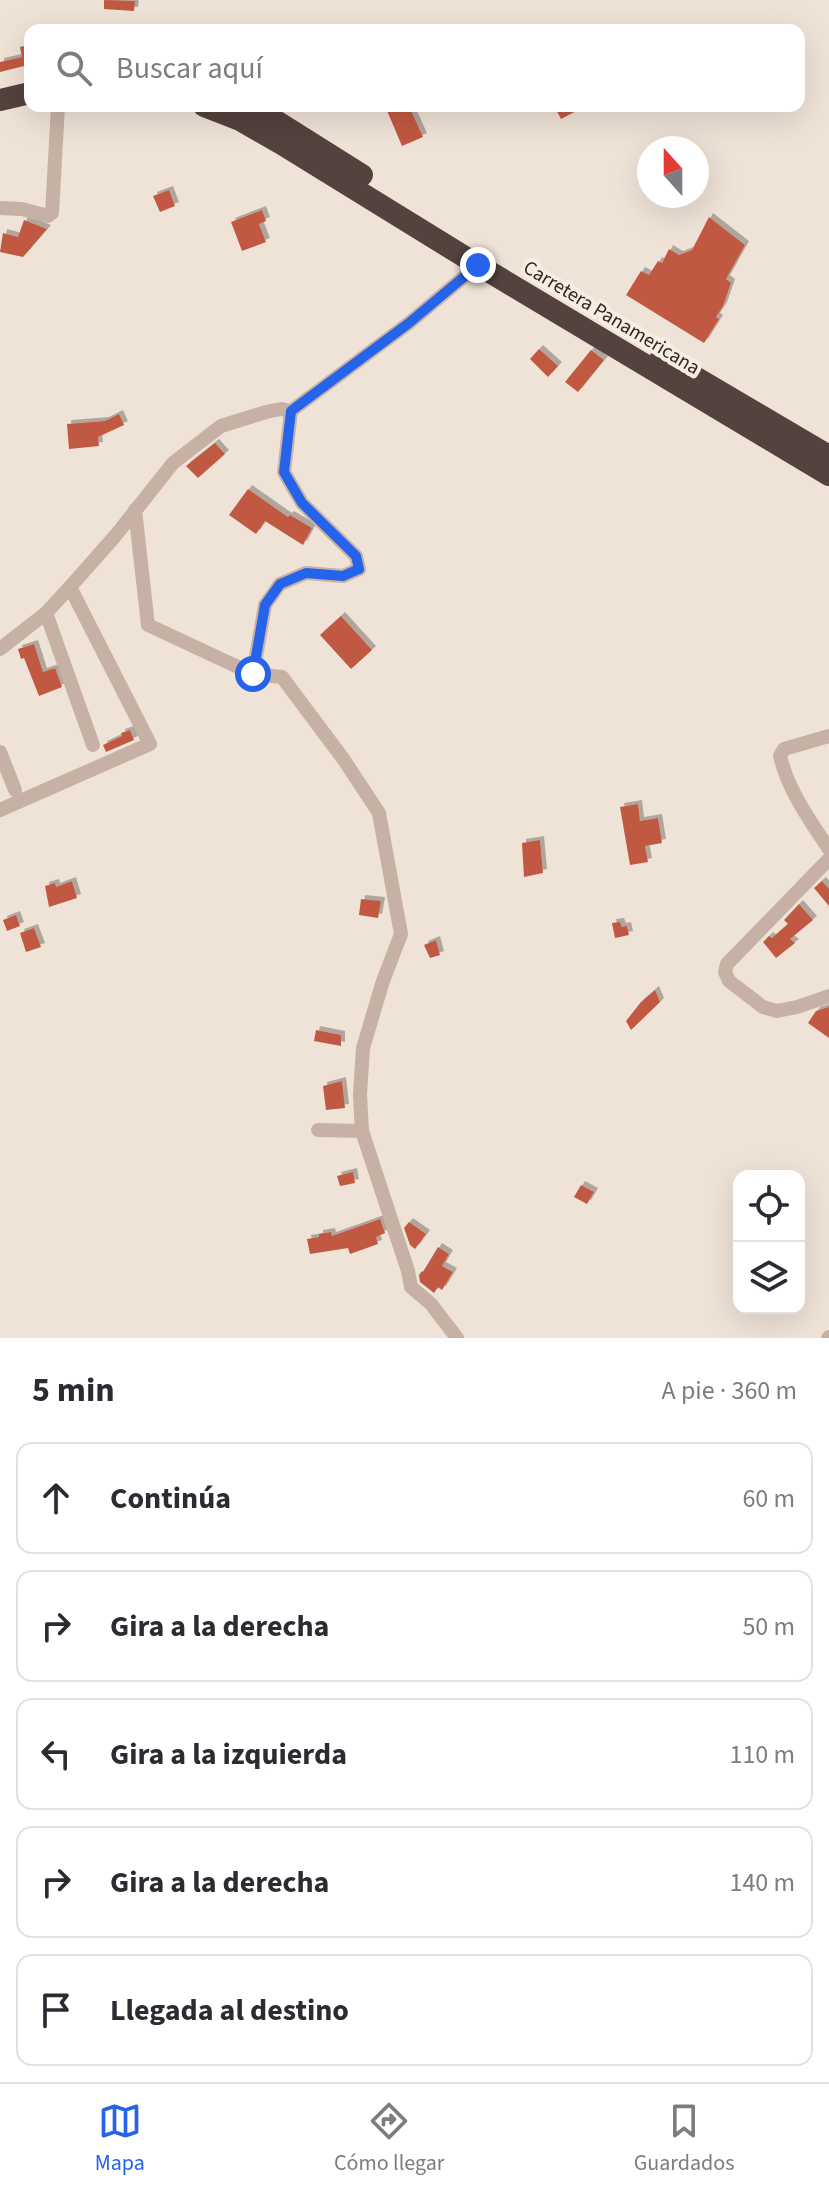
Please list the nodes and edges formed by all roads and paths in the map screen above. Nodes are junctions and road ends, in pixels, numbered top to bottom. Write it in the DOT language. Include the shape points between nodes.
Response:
graph roads {
  1 [pos="24,80"];
  2 [pos="0,86"];
  3 [pos="24,94"];
  4 [pos="0,100"];
  5 [pos="58,112"];
  6 [pos="219,112"];
  7 [pos="257,112"];
  8 [pos="0,208"];
  9 [pos="478,265"];
  10 [pos="291,411"];
  11 [pos="829,456"];
  12 [pos="829,475"];
  13 [pos="135,510"];
  14 [pos="70,587"];
  15 [pos="46,613"];
  16 [pos="0,649"];
  17 [pos="253,674"];
  18 [pos="829,736"];
  19 [pos="93,745"];
  20 [pos="0,752"];
  21 [pos="15,790"];
  22 [pos="0,810"];
  23 [pos="829,849"];
  24 [pos="829,859"];
  25 [pos="829,996"];
  26 [pos="318,1130"];
  27 [pos="362,1131"];
  28 [pos="457,1338"];
  1 -- 2 [label="highway"];
  3 -- 4 [label="highway"];
  5 -- 8 [label="street" via="52,213"];
  6 -- 9 [label="highway, Carretera Panamericana" via="280,143"];
  7 -- 11 [label="highway, Carretera Panamericana"];
  9 -- 10 [label="street"];
  9 -- 12 [label="highway, Carretera Panamericana"];
  10 -- 13 [label="street" via="266,412 221,426 173,463"];
  10 -- 17 [label="street" via="284,472 302,503 356,556 359,569 343,576 306,573 280,584 265,605"];
  13 -- 14 [label="street"];
  13 -- 17 [label="street" via="148,625"];
  14 -- 15 [label="street"];
  14 -- 22 [label="street" via="150,744"];
  15 -- 16 [label="street"];
  15 -- 19 [label="street"];
  17 -- 27 [label="street" via="282,677 379,813 401,934 363,1048"];
  18 -- 23 [label="street" via="784,749 780,756 805,815"];
  20 -- 21 [label="street"];
  24 -- 25 [label="street" via="725,972 763,1007 777,1011"];
  26 -- 27 [label="street"];
  27 -- 28 [label="street" via="411,1287"];
}
